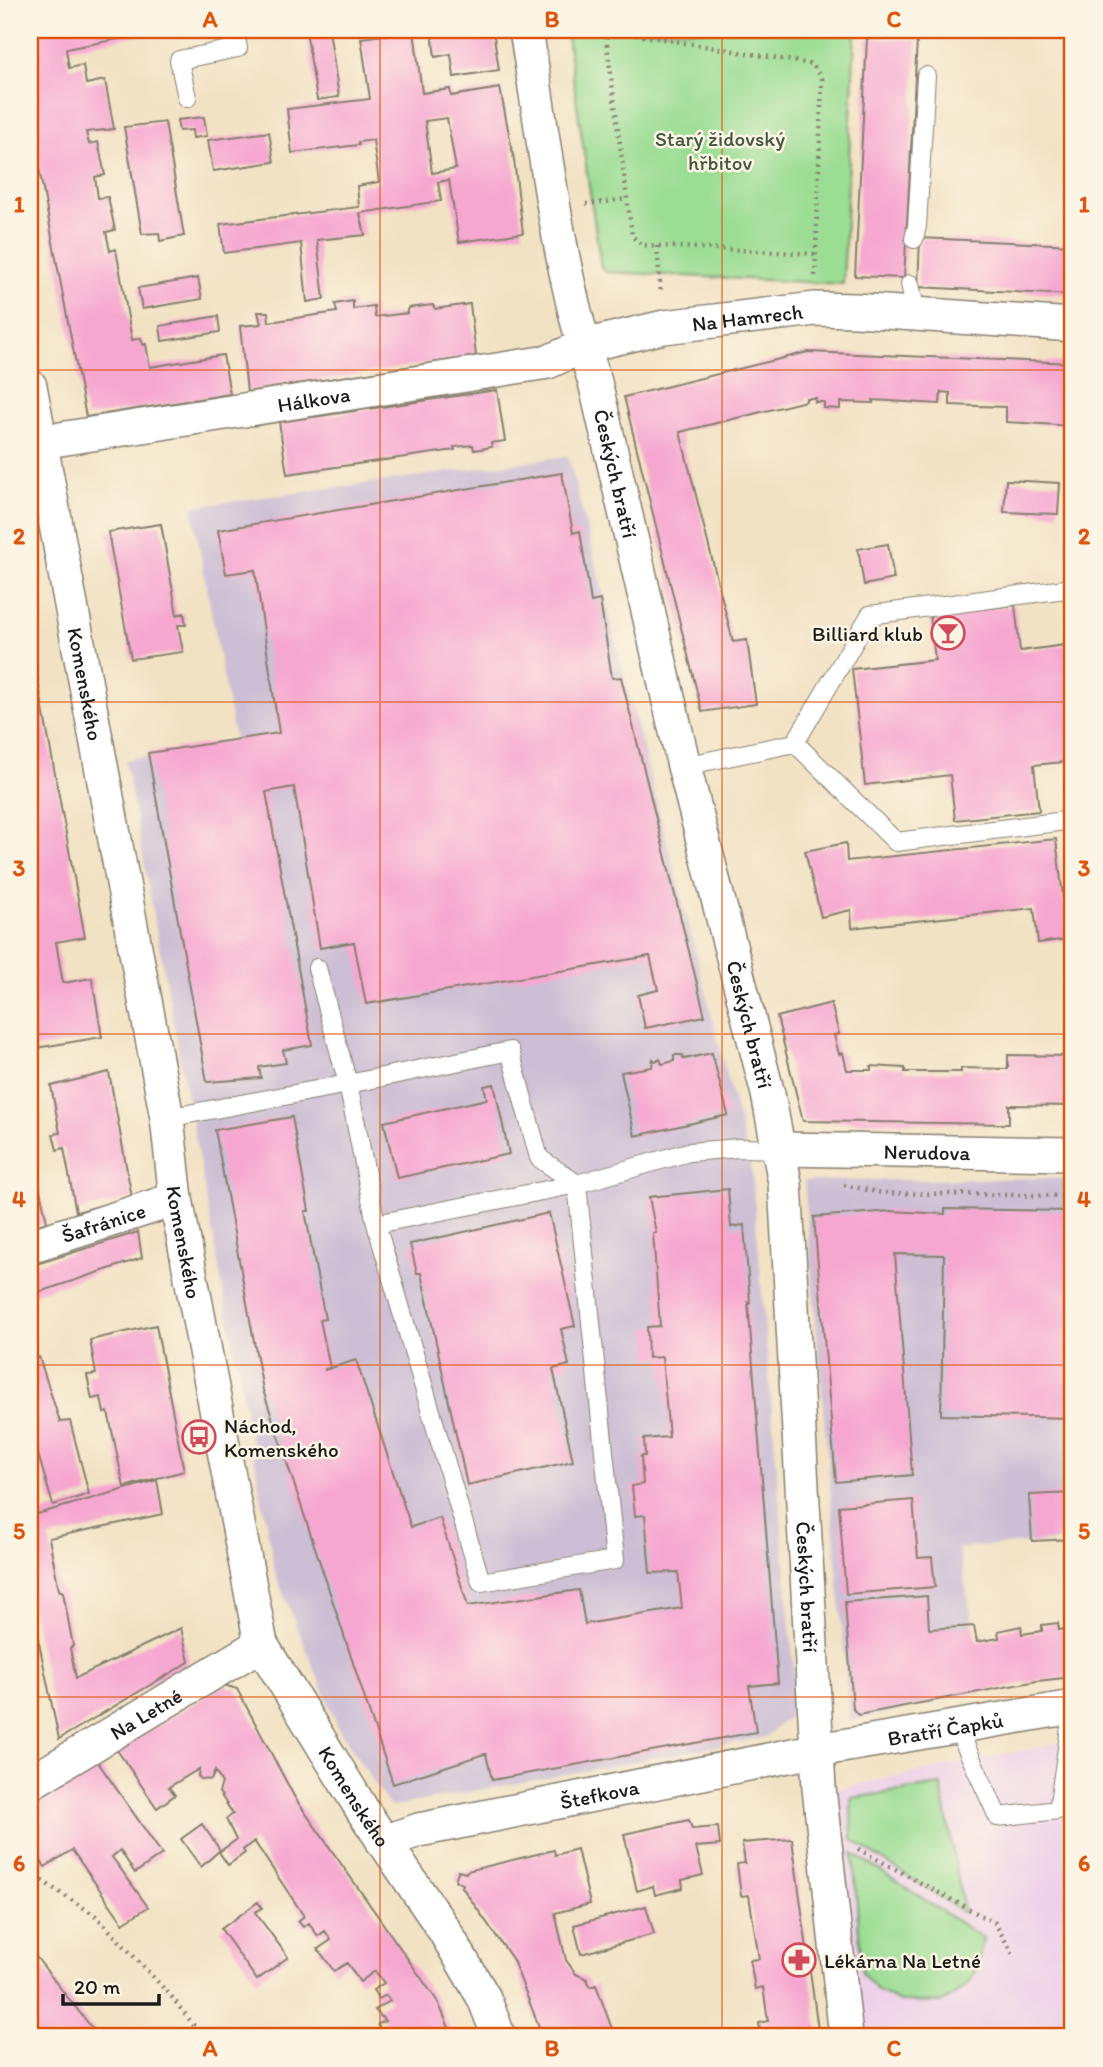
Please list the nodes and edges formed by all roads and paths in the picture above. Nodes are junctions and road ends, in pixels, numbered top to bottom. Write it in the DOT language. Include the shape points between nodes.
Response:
graph roads {
  1 [pos="234,30"];
  2 [pos="526,30"];
  3 [pos="607,30"];
  4 [pos="926,76"];
  5 [pos="187,98"];
  6 [pos="627,199"];
  7 [pos="555,208"];
  8 [pos="914,239"];
  9 [pos="657,246"];
  10 [pos="816,254"];
  11 [pos="815,309"];
  12 [pos="1073,325"];
  13 [pos="664,327"];
  14 [pos="583,346"];
  15 [pos="30,386"];
  16 [pos="41,442"];
  17 [pos="1073,596"];
  18 [pos="795,743"];
  19 [pos="684,766"];
  20 [pos="1073,820"];
  21 [pos="317,968"];
  22 [pos="348,1084"];
  23 [pos="167,1118"];
  24 [pos="780,1149"];
  25 [pos="1073,1154"];
  26 [pos="577,1184"];
  27 [pos="842,1185"];
  28 [pos="1073,1196"];
  29 [pos="176,1199"];
  30 [pos="376,1224"];
  31 [pos="30,1246"];
  32 [pos="261,1644"];
  33 [pos="1073,1707"];
  34 [pos="956,1725"];
  35 [pos="818,1750"];
  36 [pos="30,1783"];
  37 [pos="823,1830"];
  38 [pos="383,1842"];
  39 [pos="30,1873"];
  40 [pos="1013,1954"];
  41 [pos="202,2037"];
  42 [pos="499,2037"];
  43 [pos="846,2037"];
  1 -- 5 [label="lane" via="238,48 180,60"];
  2 -- 7 [label="street, Českých bratří"];
  3 -- 6 [label="path"];
  3 -- 10 [label="path" via="813,64 821,78"];
  4 -- 8 [label="lane"];
  6 -- 7 [label="path"];
  6 -- 9 [label="path" via="632,236 642,245"];
  7 -- 14 [label="street, Českých bratří"];
  9 -- 10 [label="path"];
  9 -- 13 [label="path"];
  10 -- 11 [label="path"];
  11 -- 12 [label="street, Na Hamrech" via="913,299"];
  11 -- 13 [label="street, Na Hamrech"];
  13 -- 14 [label="street, Na Hamrech"];
  14 -- 16 [label="street, Hálkova" via="548,362"];
  14 -- 19 [label="street, Českých bratří"];
  15 -- 16 [label="street, Komenského"];
  16 -- 23 [label="street, Komenského"];
  17 -- 18 [label="lane" via="1065,589 870,615"];
  18 -- 19 [label="lane"];
  18 -- 20 [label="lane" via="896,842"];
  19 -- 24 [label="street, Českých bratří"];
  21 -- 22 [label="lane"];
  22 -- 23 [label="lane"];
  22 -- 26 [label="lane" via="510,1051 538,1158"];
  22 -- 30 [label="lane"];
  23 -- 29 [label="street, Komenského"];
  24 -- 25 [label="street, Nerudova"];
  24 -- 26 [label="lane" via="689,1152"];
  24 -- 35 [label="street, Českých bratří"];
  26 -- 30 [label="lane"];
  26 -- 30 [label="lane" via="615,1560 481,1582"];
  27 -- 28 [label="path" via="882,1193"];
  29 -- 31 [label="street, Šafránice"];
  29 -- 32 [label="street, Komenského"];
  32 -- 36 [label="street, Na Letné"];
  32 -- 38 [label="street, Komenského"];
  33 -- 34 [label="street, Bratří Čapků"];
  33 -- 34 [label="lane" via="1058,1810 998,1817"];
  34 -- 35 [label="street, Bratří Čapků"];
  35 -- 37 [label="street, Českých bratří"];
  35 -- 38 [label="street, Štefkova" via="419,1830"];
  37 -- 40 [label="path" via="995,1923"];
  37 -- 43 [label="street, Českých bratří"];
  38 -- 42 [label="street, Komenského" via="444,1930 484,1998"];
  39 -- 41 [label="path" via="96,1916 171,1996"];
}
